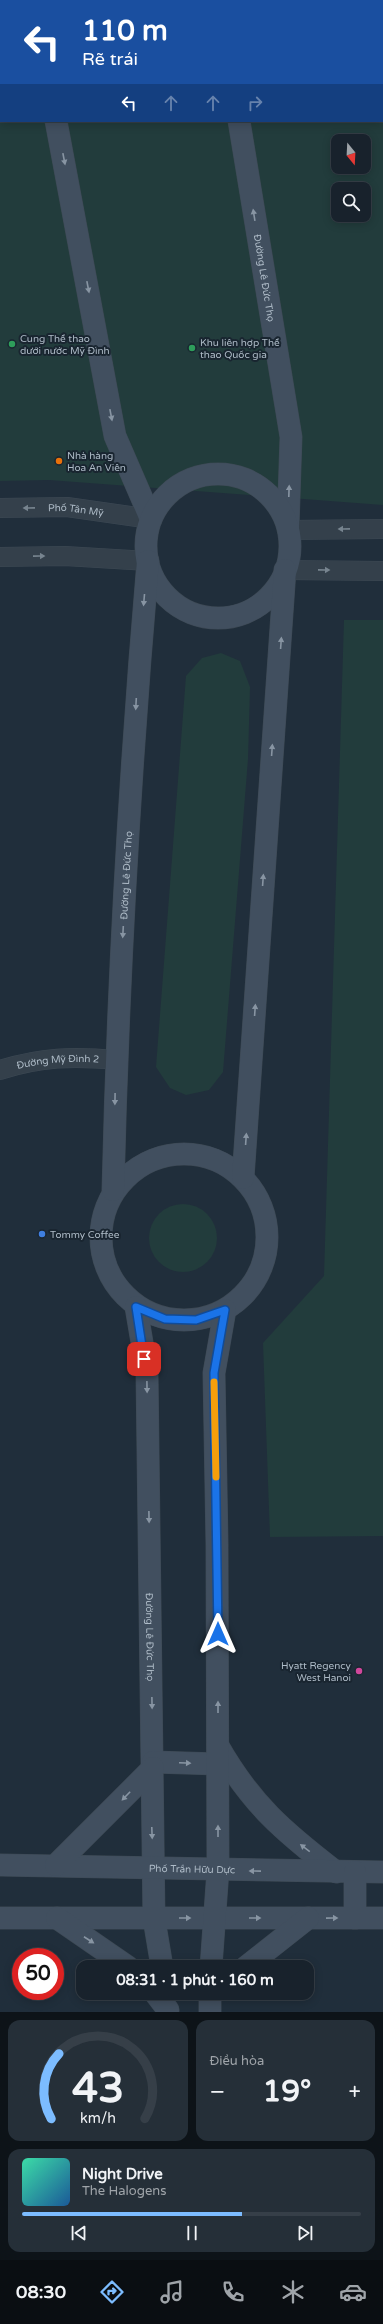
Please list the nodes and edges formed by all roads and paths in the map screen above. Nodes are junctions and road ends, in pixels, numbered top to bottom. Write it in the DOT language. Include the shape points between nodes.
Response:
graph roads {
  1 [pos="56,122"];
  2 [pos="239,122"];
  3 [pos="0,508"];
  4 [pos="151,519"];
  5 [pos="383,528"];
  6 [pos="288,530"];
  7 [pos="0,557"];
  8 [pos="148,561"];
  9 [pos="285,570"];
  10 [pos="383,571"];
  11 [pos="116,1060"];
  12 [pos="0,1070"];
  13 [pos="243,1178"];
  14 [pos="113,1190"];
  15 [pos="136,1307"];
  16 [pos="225,1310"];
  17 [pos="218,1755"];
  18 [pos="153,1765"];
  19 [pos="0,1865"];
  20 [pos="56,1865"];
  21 [pos="153,1869"];
  22 [pos="218,1870"];
  23 [pos="345,1872"];
  24 [pos="383,1872"];
  25 [pos="0,1918"];
  26 [pos="57,1918"];
  27 [pos="154,1918"];
  28 [pos="216,1918"];
  29 [pos="308,1918"];
  30 [pos="355,1918"];
  31 [pos="383,1918"];
  32 [pos="118,1960"];
  33 [pos="161,1960"];
  34 [pos="212,1960"];
  35 [pos="255,1960"];
  1 -- 4 [label="main road, one-way" via="115,436"];
  6 -- 2 [label="main road, Đường Lê Đức Thọ, one-way" via="291,437"];
  4 -- 3 [label="street, Phố Tân Mỹ, one-way" via="67,507"];
  4 -- 6 [label="main road" via="160,503 178,486 200,476 224,474 247,480 267,493 282,512"];
  4 -- 8 [label="main road" via="145,547"];
  5 -- 6 [label="street, one-way"];
  6 -- 9 [label="main road" via="290,558"];
  7 -- 8 [label="street, one-way" via="65,556"];
  8 -- 9 [label="main road" via="149,571 161,592 179,608 200,616 224,618 247,612 267,600 282,581"];
  8 -- 11 [label="main road, Đường Lê Đức Thọ, one-way" via="137,678"];
  9 -- 10 [label="street, one-way"];
  13 -- 9 [label="main road, one-way"];
  11 -- 12 [label="street, Đường Mỹ Đình 2" via="54,1057"];
  11 -- 14 [label="main road, Đường Lê Đức Thọ, one-way"];
  13 -- 14 [label="main road" via="226,1165 205,1156 183,1154 161,1157 140,1166"];
  13 -- 16 [label="main road" via="255,1193 266,1220 267,1248 260,1273 246,1294"];
  14 -- 15 [label="main road" via="101,1222 100,1246 106,1270 118,1290"];
  15 -- 16 [label="main road" via="165,1319 196,1320"];
  15 -- 18 [label="main road, Đường Lê Đức Thọ, one-way" via="147,1372"];
  17 -- 16 [label="main road, one-way" via="214,1373"];
  18 -- 17 [label="main road, one-way"];
  22 -- 17 [label="main road, one-way"];
  23 -- 17 [label="main road, one-way" via="291,1838 245,1789"];
  18 -- 20 [label="main road, one-way"];
  18 -- 21 [label="main road, Đường Lê Đức Thọ, one-way"];
  19 -- 20 [label="main road, Phố Trần Hữu Dực"];
  20 -- 21 [label="main road, Phố Trần Hữu Dực"];
  21 -- 22 [label="main road, Phố Trần Hữu Dực"];
  21 -- 27 [label="main road, Đường Lê Đức Thọ"];
  23 -- 22 [label="main road, Phố Trần Hữu Dực, one-way"];
  22 -- 28 [label="main road"];
  23 -- 24 [label="main road, Phố Trần Hữu Dực"];
  23 -- 30 [label="main road"];
  25 -- 26 [label="main road"];
  26 -- 27 [label="main road"];
  26 -- 32 [label="main road, one-way"];
  27 -- 28 [label="main road, one-way"];
  27 -- 33 [label="main road, Đường Lê Đức Thọ"];
  28 -- 29 [label="main road, one-way"];
  28 -- 34 [label="main road"];
  29 -- 30 [label="main road, one-way"];
  29 -- 35 [label="main road"];
  30 -- 31 [label="main road"];
}
